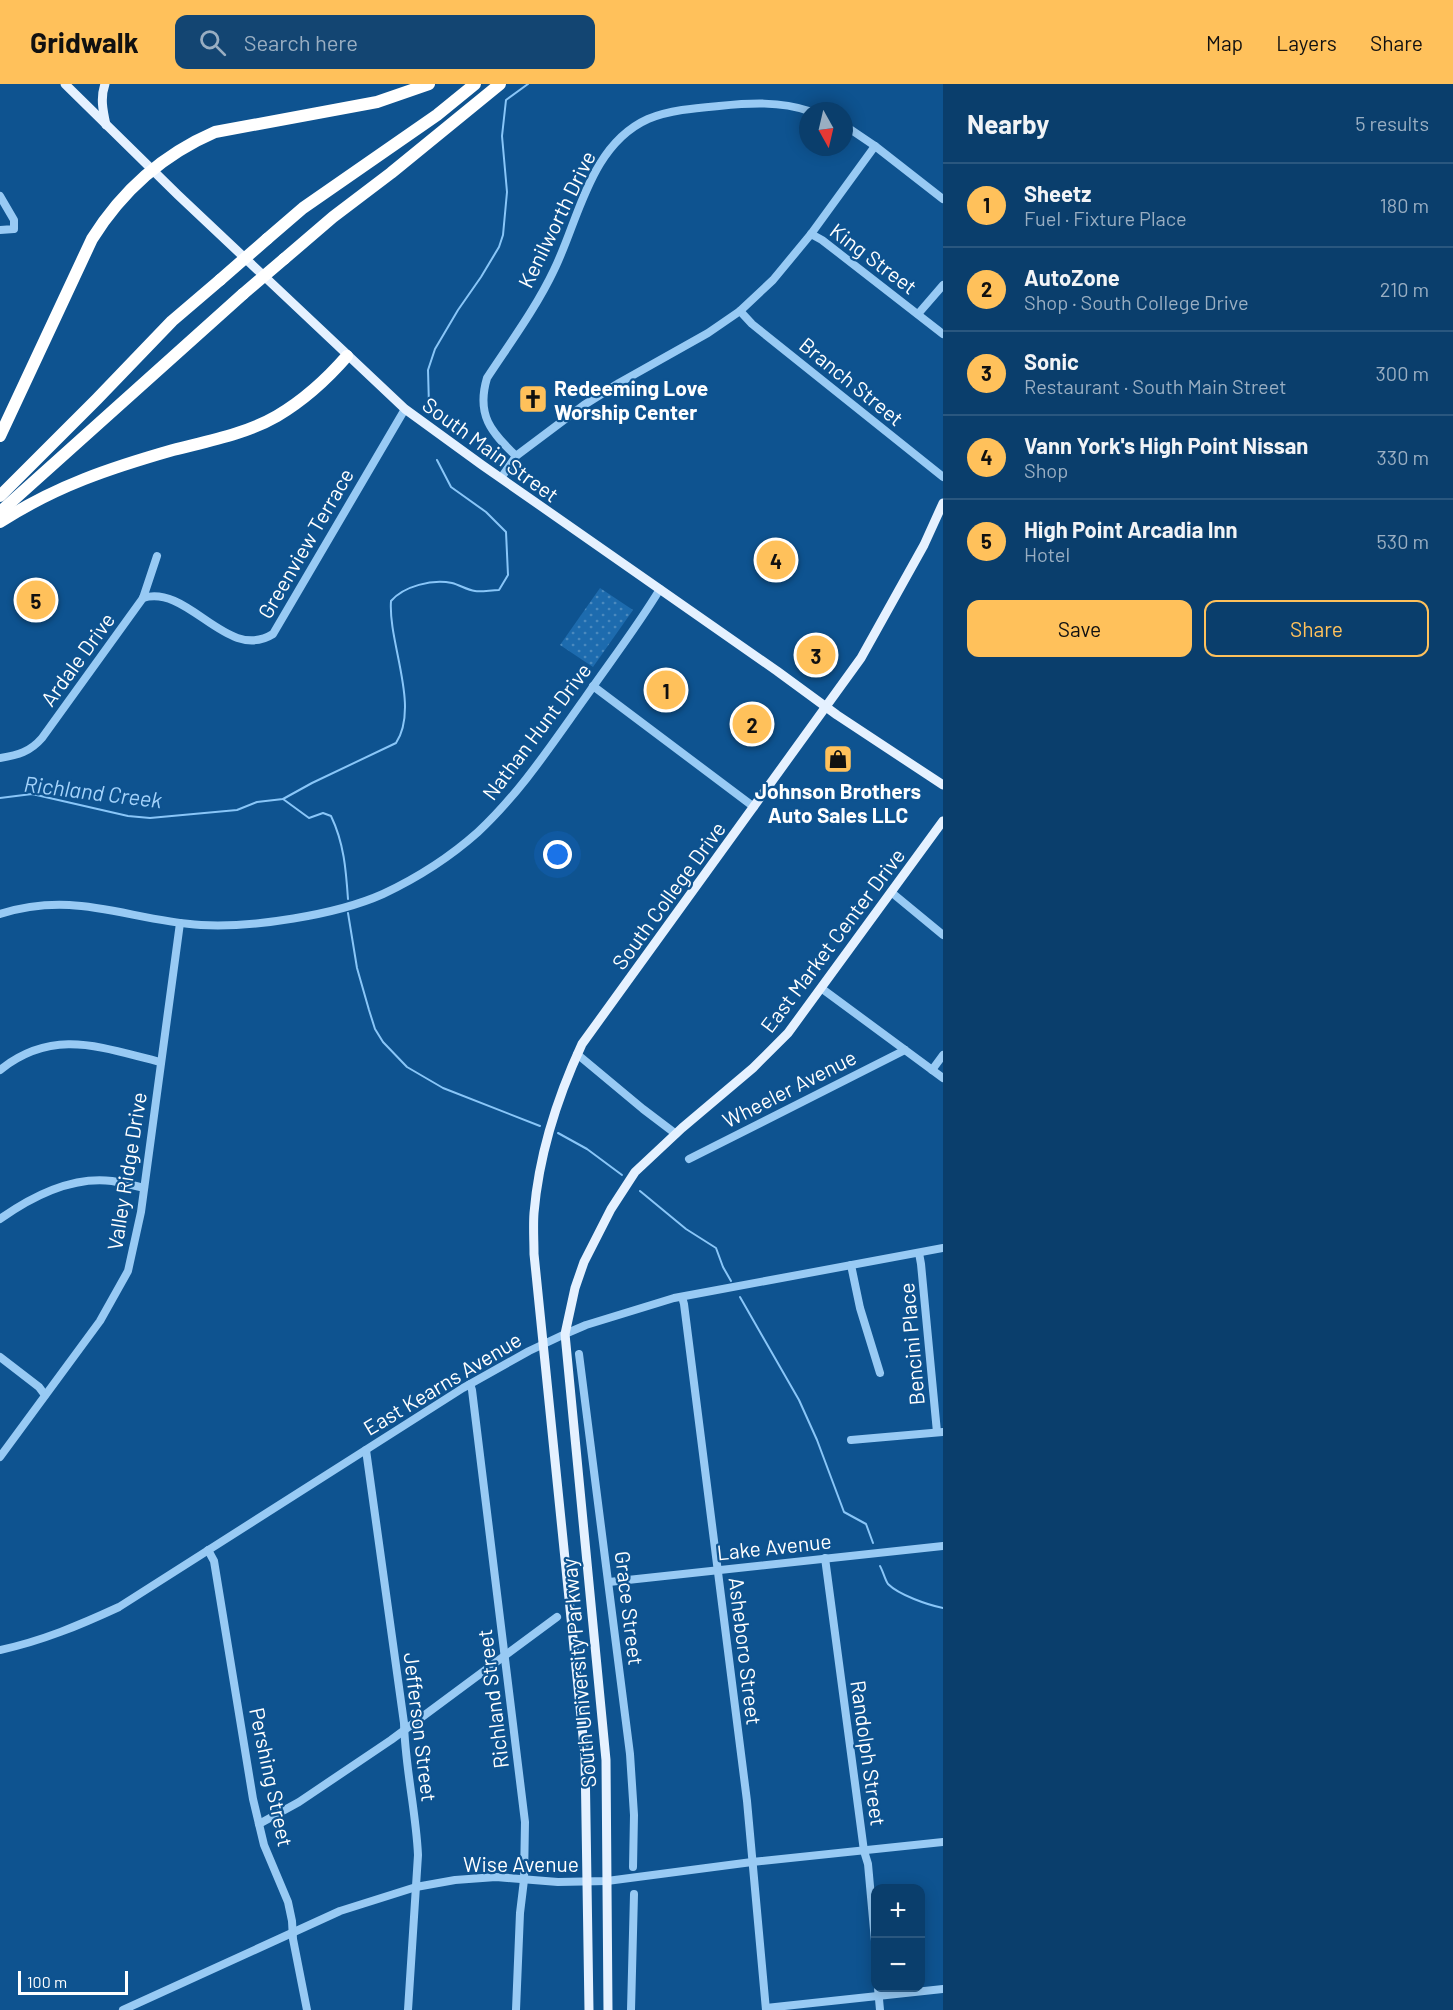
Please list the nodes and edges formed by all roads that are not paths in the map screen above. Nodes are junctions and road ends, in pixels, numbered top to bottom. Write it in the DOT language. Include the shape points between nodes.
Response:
graph roads {
  1 [pos="65,84"];
  2 [pos="105,84"];
  3 [pos="429,84"];
  4 [pos="475,84"];
  5 [pos="500,84"];
  6 [pos="799,108"];
  7 [pos="106,125"];
  8 [pos="853,131"];
  9 [pos="875,146"];
  10 [pos="151,169"];
  11 [pos="0,196"];
  12 [pos="943,199"];
  13 [pos="0,230"];
  14 [pos="811,234"];
  15 [pos="943,285"];
  16 [pos="740,311"];
  17 [pos="918,314"];
  18 [pos="943,334"];
  19 [pos="347,356"];
  20 [pos="405,409"];
  21 [pos="0,436"];
  22 [pos="516,456"];
  23 [pos="943,477"];
  24 [pos="501,478"];
  25 [pos="0,496"];
  26 [pos="943,503"];
  27 [pos="0,512"];
  28 [pos="0,522"];
  29 [pos="158,556"];
  30 [pos="660,590"];
  31 [pos="143,598"];
  32 [pos="593,686"];
  33 [pos="826,706"];
  34 [pos="0,758"];
  35 [pos="943,786"];
  36 [pos="754,807"];
  37 [pos="943,820"];
  38 [pos="891,892"];
  39 [pos="0,914"];
  40 [pos="180,922"];
  41 [pos="943,935"];
  42 [pos="821,988"];
  43 [pos="904,1050"];
  44 [pos="577,1054"];
  45 [pos="943,1055"];
  46 [pos="161,1062"];
  47 [pos="0,1070"];
  48 [pos="932,1070"];
  49 [pos="943,1078"];
  50 [pos="676,1134"];
  51 [pos="689,1159"];
  52 [pos="144,1188"];
  53 [pos="0,1219"];
  54 [pos="943,1248"];
  55 [pos="919,1253"];
  56 [pos="851,1265"];
  57 [pos="682,1297"];
  58 [pos="565,1334"];
  59 [pos="542,1344"];
  60 [pos="579,1354"];
  61 [pos="0,1356"];
  62 [pos="880,1373"];
  63 [pos="470,1384"];
  64 [pos="45,1395"];
  65 [pos="940,1432"];
  66 [pos="851,1440"];
  67 [pos="366,1450"];
  68 [pos="0,1457"];
  69 [pos="943,1546"];
  70 [pos="208,1550"];
  71 [pos="825,1558"];
  72 [pos="718,1570"];
  73 [pos="609,1582"];
  74 [pos="556,1617"];
  75 [pos="0,1650"];
  76 [pos="505,1655"];
  77 [pos="404,1729"];
  78 [pos="259,1824"];
  79 [pos="943,1842"];
  80 [pos="864,1851"];
  81 [pos="752,1862"];
  82 [pos="633,1867"];
  83 [pos="524,1880"];
  84 [pos="607,1881"];
  85 [pos="588,1882"];
  86 [pos="416,1887"];
  87 [pos="634,1894"];
  88 [pos="292,1931"];
  89 [pos="875,1938"];
  90 [pos="943,1989"];
  91 [pos="925,1990"];
  92 [pos="879,1992"];
  93 [pos="135,2007"];
  94 [pos="766,2009"];
  95 [pos="123,2010"];
  96 [pos="307,2010"];
  97 [pos="408,2010"];
  98 [pos="516,2010"];
  99 [pos="589,2010"];
  100 [pos="608,2010"];
  101 [pos="632,2010"];
  102 [pos="880,2010"];
  1 -- 7 [label="main road, South Main Street"];
  2 -- 7 [label="main road" via="102,107"];
  3 -- 10 [label="highway" via="377,102 215,132"];
  4 -- 25 [label="highway, bridge" via="437,116 303,208 172,321"];
  5 -- 27 [label="highway, bridge" via="243,294"];
  6 -- 22 [label="street, Kenilworth Drive" via="768,103 695,108 649,119 620,138 598,166 555,268 483,390 484,417"];
  7 -- 10 [label="main road, South Main Street"];
  8 -- 9 [label="street"];
  9 -- 12 [label="street"];
  9 -- 14 [label="street"];
  10 -- 19 [label="main road, South Main Street"];
  10 -- 21 [label="highway" via="103,221 92,239"];
  11 -- 13 [label="street" via="14,220 14,229"];
  14 -- 16 [label="street" via="773,280"];
  14 -- 17 [label="street, King Street"];
  15 -- 17 [label="street"];
  16 -- 22 [label="street" via="584,405"];
  16 -- 23 [label="street, Branch Street"];
  17 -- 18 [label="street, King Street"];
  19 -- 20 [label="main road, South Main Street"];
  19 -- 28 [label="highway" via="325,380 277,416 251,428 85,478"];
  20 -- 24 [label="main road, South Main Street"];
  20 -- 31 [label="street, Greenview Terrace" via="273,634 257,641 241,640 173,601 153,595"];
  22 -- 24 [label="street"];
  24 -- 30 [label="main road, South Main Street"];
  26 -- 33 [label="main road, South College Drive" via="861,658"];
  29 -- 31 [label="street, Ardale Drive"];
  30 -- 32 [label="street, Nathan Hunt Drive"];
  30 -- 33 [label="main road, South Main Street"];
  31 -- 34 [label="street, Ardale Drive" via="38,744 22,754"];
  32 -- 36 [label="street"];
  32 -- 40 [label="street, Nathan Hunt Drive" via="522,784 489,822 414,877 382,894 307,916 239,925"];
  33 -- 35 [label="main road, South Main Street"];
  33 -- 36 [label="main road, South College Drive"];
  36 -- 44 [label="main road, South College Drive"];
  37 -- 38 [label="main road, East Market Center Drive"];
  38 -- 41 [label="street"];
  38 -- 42 [label="main road, East Market Center Drive"];
  39 -- 40 [label="street, Nathan Hunt Drive" via="64,904"];
  40 -- 46 [label="street, Valley Ridge Drive"];
  42 -- 43 [label="street"];
  42 -- 50 [label="main road, East Market Center Drive" via="788,1033"];
  43 -- 48 [label="street"];
  43 -- 51 [label="street, Wheeler Avenue"];
  44 -- 50 [label="street"];
  44 -- 59 [label="main road, South College Drive" via="558,1099 543,1152 534,1214"];
  45 -- 48 [label="street"];
  46 -- 47 [label="street" via="83,1044 65,1044 28,1052"];
  46 -- 52 [label="street, Valley Ridge Drive"];
  48 -- 49 [label="street"];
  50 -- 58 [label="main road, East Market Center Drive" via="635,1172 611,1209 584,1262"];
  52 -- 53 [label="street" via="111,1181 74,1183 42,1194"];
  52 -- 64 [label="street, Valley Ridge Drive" via="128,1271 100,1321"];
  54 -- 55 [label="street, East Kearns Avenue"];
  55 -- 56 [label="street, East Kearns Avenue"];
  55 -- 65 [label="street, Bencini Place"];
  56 -- 57 [label="street, East Kearns Avenue"];
  56 -- 62 [label="street"];
  57 -- 58 [label="street, East Kearns Avenue"];
  57 -- 72 [label="street, Asheboro Street"];
  58 -- 59 [label="street, East Kearns Avenue"];
  58 -- 84 [label="main road, South University Parkway" via="606,1760"];
  59 -- 63 [label="street, East Kearns Avenue"];
  59 -- 85 [label="main road, South University Parkway" via="585,1756"];
  60 -- 73 [label="street, Grace Street"];
  61 -- 64 [label="street"];
  63 -- 67 [label="street, East Kearns Avenue"];
  63 -- 76 [label="street, Richland Street"];
  64 -- 68 [label="street, Valley Ridge Drive"];
  65 -- 66 [label="street"];
  67 -- 70 [label="street, East Kearns Avenue"];
  67 -- 77 [label="street, Jefferson Street"];
  69 -- 71 [label="street, Lake Avenue"];
  70 -- 75 [label="street, East Kearns Avenue" via="119,1607 75,1628"];
  70 -- 78 [label="street, Pershing Street"];
  71 -- 72 [label="street, Lake Avenue"];
  71 -- 80 [label="street, Randolph Street"];
  72 -- 73 [label="street, Lake Avenue"];
  72 -- 81 [label="street, Asheboro Street"];
  73 -- 82 [label="street, Grace Street" via="630,1754"];
  74 -- 76 [label="street"];
  76 -- 77 [label="street"];
  76 -- 83 [label="street, Richland Street" via="525,1822"];
  77 -- 78 [label="street" via="299,1802"];
  77 -- 86 [label="street, Jefferson Street" via="417,1838"];
  78 -- 88 [label="street, Pershing Street" via="288,1902"];
  79 -- 80 [label="street, Wise Avenue"];
  80 -- 81 [label="street, Wise Avenue"];
  80 -- 89 [label="street, Randolph Street"];
  81 -- 84 [label="street, Wise Avenue"];
  81 -- 94 [label="street, Asheboro Street"];
  83 -- 85 [label="street, Wise Avenue"];
  83 -- 86 [label="street, Wise Avenue" via="478,1878"];
  83 -- 98 [label="street, Richland Street"];
  84 -- 85 [label="street, Wise Avenue"];
  84 -- 100 [label="main road, South University Parkway"];
  85 -- 99 [label="main road, South University Parkway"];
  86 -- 88 [label="street, Wise Avenue"];
  86 -- 97 [label="street, Jefferson Street"];
  87 -- 101 [label="street"];
  88 -- 93 [label="street, Wise Avenue"];
  88 -- 96 [label="street, Pershing Street"];
  90 -- 91 [label="street"];
  92 -- 94 [label="street"];
  92 -- 102 [label="street"];
  93 -- 95 [label="street, Wise Avenue"];
}
